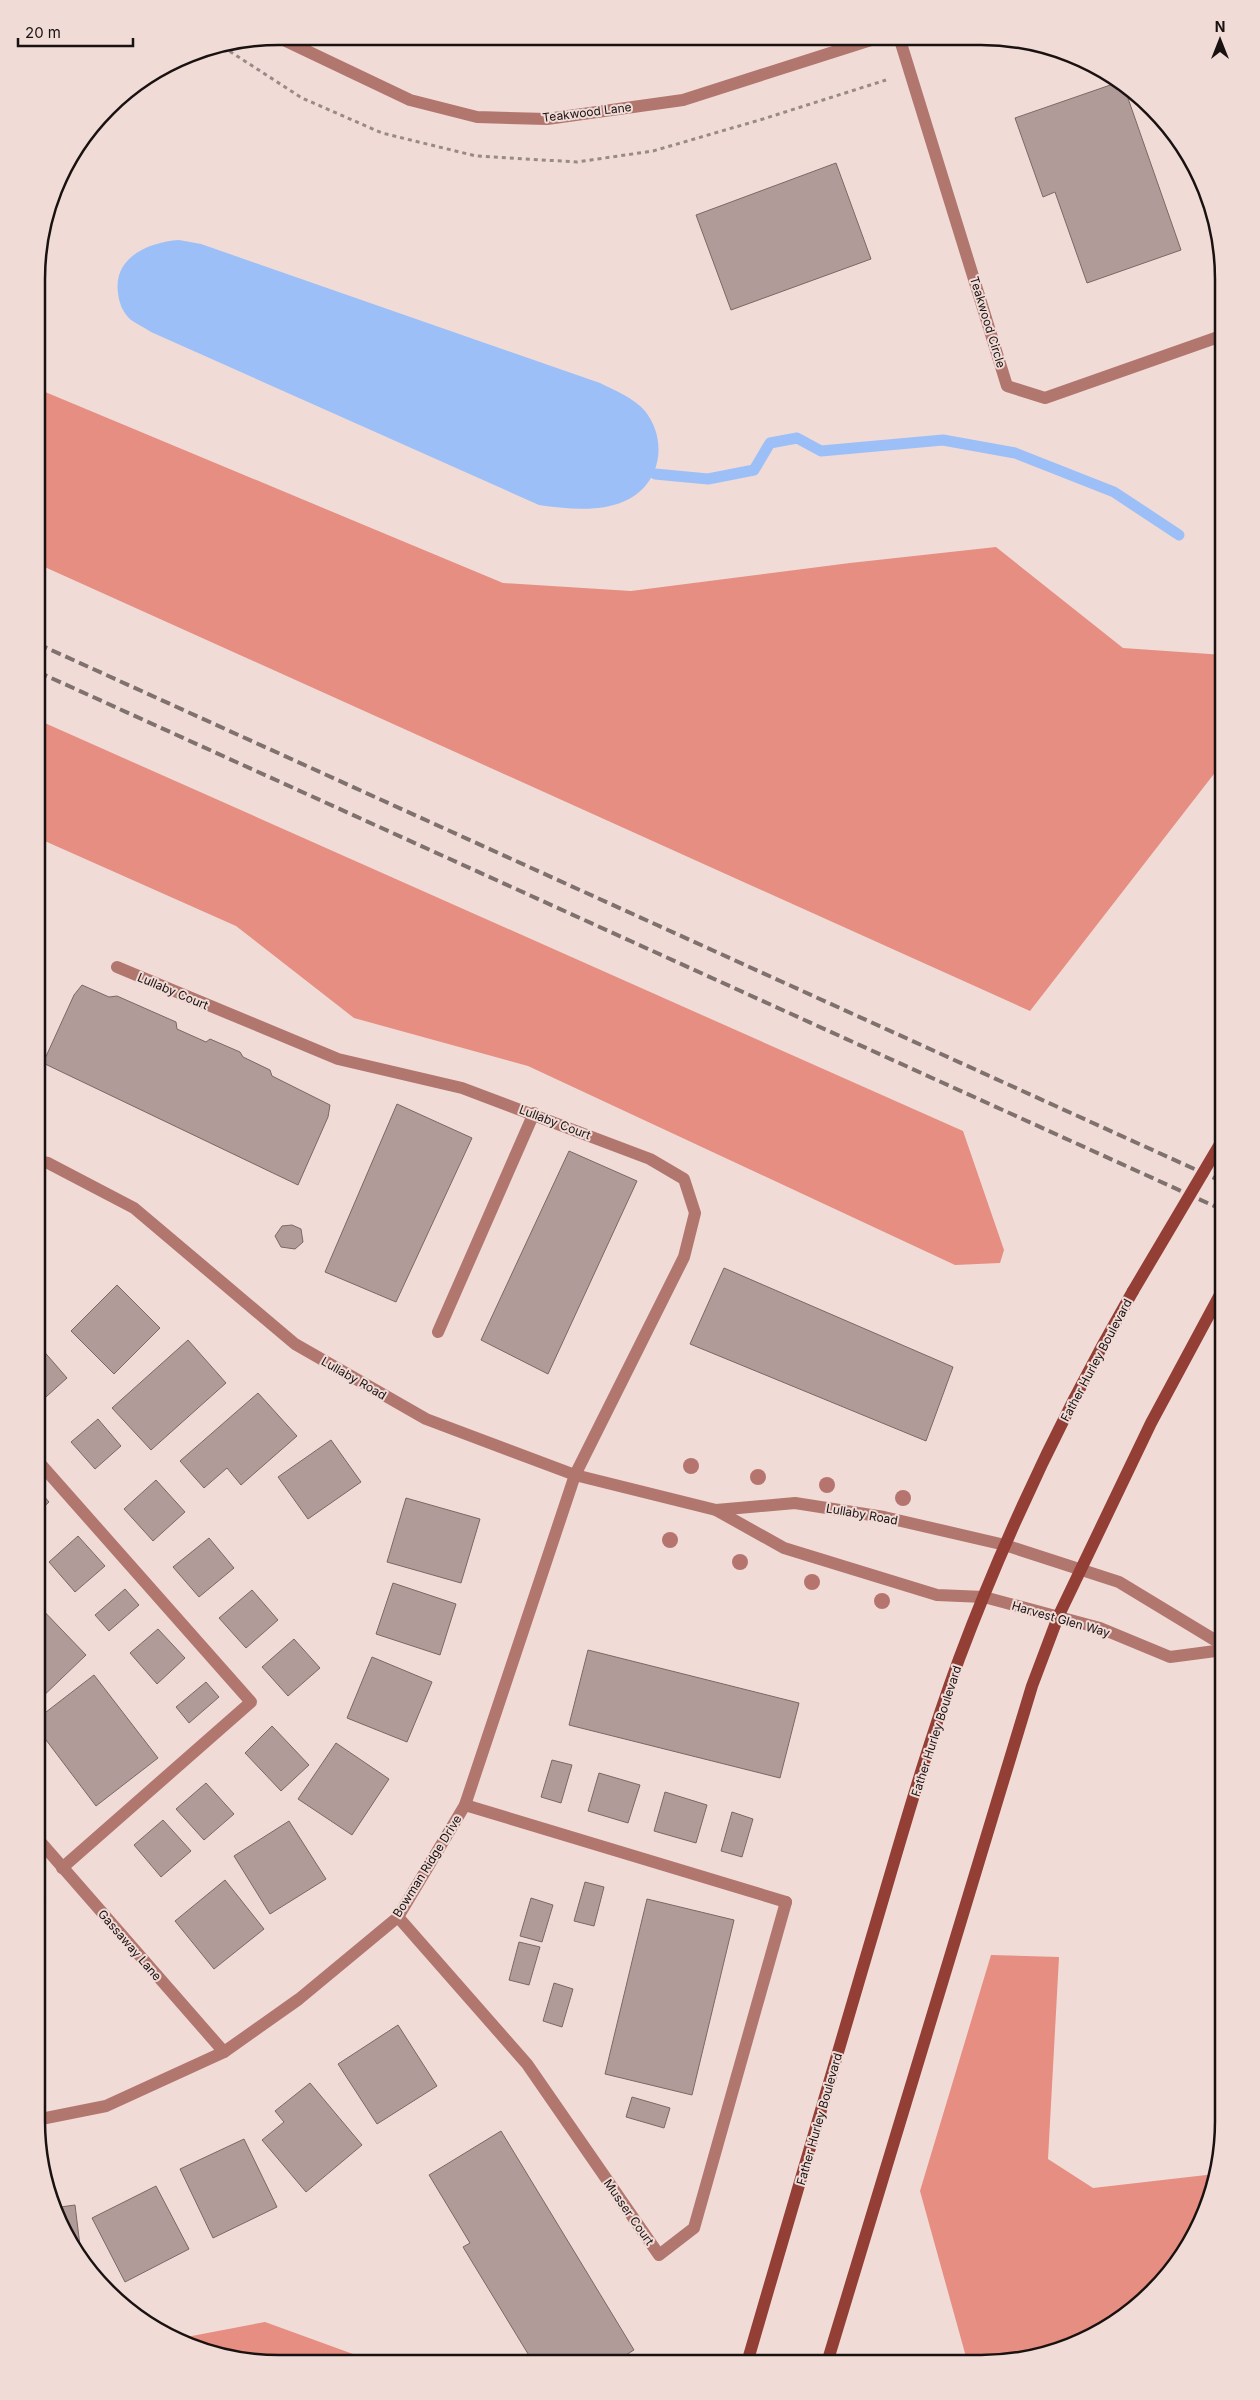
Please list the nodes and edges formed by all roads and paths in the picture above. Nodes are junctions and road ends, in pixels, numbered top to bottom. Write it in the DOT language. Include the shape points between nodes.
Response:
graph roads {
  1 [pos="294,45"];
  2 [pos="855,45"];
  3 [pos="902,45"];
  4 [pos="1215,338"];
  5 [pos="117,967"];
  6 [pos="534,1113"];
  7 [pos="1215,1154"];
  8 [pos="45,1162"];
  9 [pos="1215,1304"];
  10 [pos="438,1332"];
  11 [pos="45,1469"];
  12 [pos="575,1475"];
  13 [pos="716,1510"];
  14 [pos="1006,1545"];
  15 [pos="1081,1568"];
  16 [pos="984,1597"];
  17 [pos="1058,1617"];
  18 [pos="1215,1640"];
  19 [pos="1215,1651"];
  20 [pos="465,1805"];
  21 [pos="45,1848"];
  22 [pos="62,1868"];
  23 [pos="398,1917"];
  24 [pos="224,2052"];
  25 [pos="45,2118"];
  26 [pos="749,2355"];
  27 [pos="829,2355"];
  1 -- 2 [label="street, Teakwood Lane" via="410,100 477,118 547,119 683,100"];
  3 -- 4 [label="street, Teakwood Circle" via="1008,386 1045,398"];
  5 -- 6 [label="street, Lullaby Court" via="338,1059 462,1088"];
  6 -- 10 [label="street"];
  6 -- 12 [label="street, Lullaby Court" via="650,1159 684,1179 695,1213 684,1257"];
  7 -- 14 [label="main road, Father Hurley Boulevard, bridge" via="1092,1363 1049,1447"];
  8 -- 12 [label="street, Lullaby Road" via="134,1208 295,1344 426,1419"];
  9 -- 15 [label="main road" via="1150,1422"];
  11 -- 22 [label="street" via="250,1702"];
  12 -- 13 [label="street, Lullaby Road"];
  12 -- 20 [label="street, Bowman Ridge Drive"];
  13 -- 14 [label="street, Lullaby Road" via="795,1503 884,1517"];
  13 -- 16 [label="street, Lullaby Road" via="784,1548 937,1595"];
  14 -- 15 [label="street"];
  14 -- 16 [label="main road, Father Hurley Boulevard"];
  15 -- 17 [label="main road"];
  15 -- 18 [label="street" via="1119,1582"];
  16 -- 17 [label="street, Harvest Glen Way"];
  16 -- 26 [label="main road, Father Hurley Boulevard" via="956,1670 896,1857"];
  17 -- 19 [label="street, Harvest Glen Way" via="1100,1628 1170,1657"];
  17 -- 27 [label="main road" via="1026,1705"];
  20 -- 23 [label="street, Bowman Ridge Drive"];
  20 -- 23 [label="street, Musser Court" via="786,1902 694,2228 660,2255 527,2064"];
  21 -- 22 [label="street, Gassaway Lane"];
  22 -- 24 [label="street, Gassaway Lane"];
  23 -- 24 [label="street, Bowman Ridge Drive" via="299,1999"];
  24 -- 25 [label="street, Bowman Ridge Drive" via="106,2106"];
}
